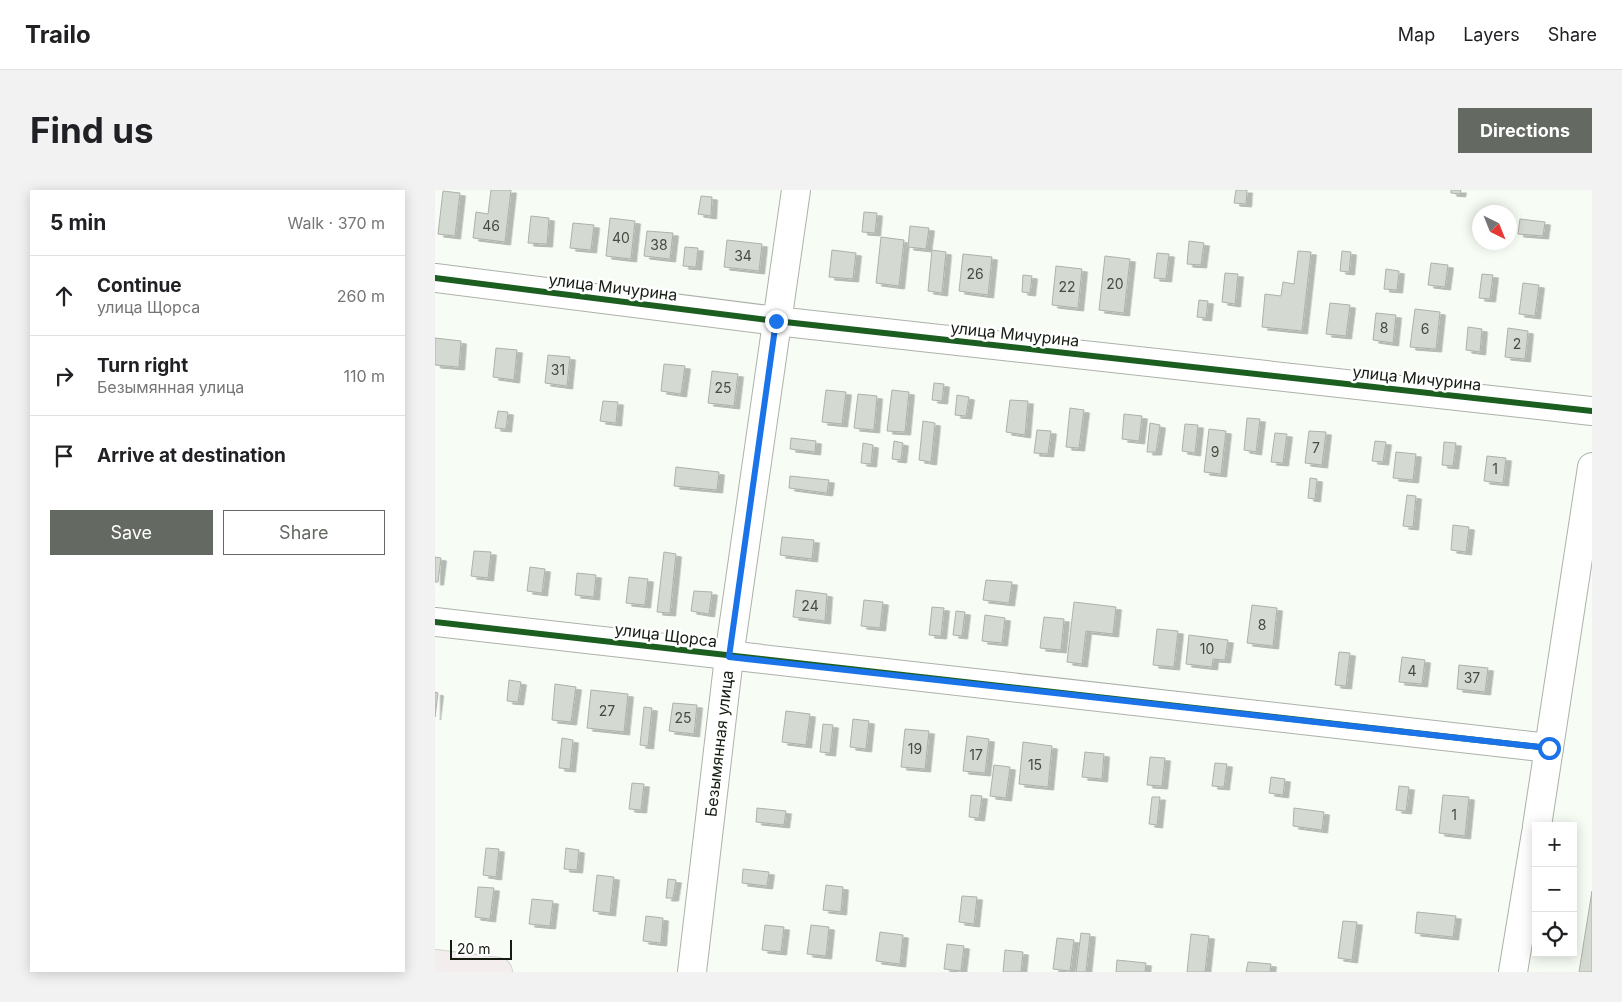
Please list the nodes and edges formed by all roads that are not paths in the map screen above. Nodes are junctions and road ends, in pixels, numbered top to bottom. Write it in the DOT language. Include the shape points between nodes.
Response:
graph roads {
  1 [pos="796,190"];
  2 [pos="435,278"];
  3 [pos="776,321"];
  4 [pos="1592,411"];
  5 [pos="1592,467"];
  6 [pos="435,622"];
  7 [pos="729,657"];
  8 [pos="1549,748"];
  9 [pos="1538,822"];
  10 [pos="1532,856"];
  11 [pos="435,964"];
  12 [pos="499,972"];
  13 [pos="693,972"];
  14 [pos="1513,972"];
  1 -- 3 [label="street, Безымянная улица"];
  2 -- 3 [label="street, улица Мичурина"];
  3 -- 4 [label="street, улица Мичурина"];
  3 -- 7 [label="street, Безымянная улица"];
  5 -- 8 [label="street"];
  6 -- 7 [label="street, улица Щорса"];
  7 -- 8 [label="street, улица Щорса"];
  7 -- 13 [label="street, Безымянная улица"];
  8 -- 9 [label="street"];
  10 -- 14 [label="street"];
  11 -- 12 [label="main road"];
}
